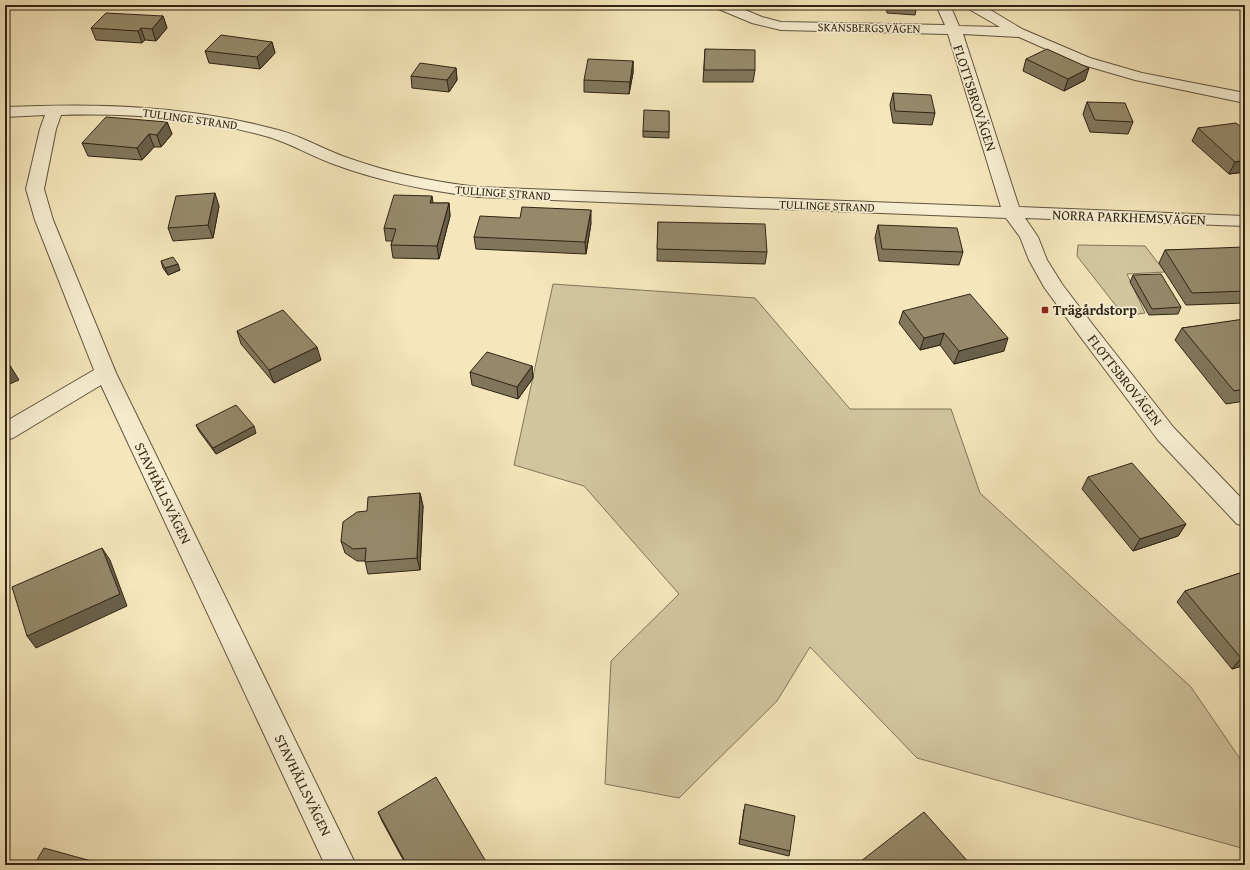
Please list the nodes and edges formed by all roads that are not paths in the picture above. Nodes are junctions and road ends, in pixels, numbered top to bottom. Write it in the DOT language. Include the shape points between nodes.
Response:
graph roads {
  1 [pos="721,5"];
  2 [pos="943,5"];
  3 [pos="972,5"];
  4 [pos="954,30"];
  5 [pos="1022,33"];
  6 [pos="1245,98"];
  7 [pos="55,110"];
  8 [pos="5,112"];
  9 [pos="1012,213"];
  10 [pos="1245,221"];
  11 [pos="106,373"];
  12 [pos="5,432"];
  13 [pos="1245,517"];
  14 [pos="341,865"];
  1 -- 4 [label="street, SKANSBERGSVÄGEN" via="757,20 781,26"];
  2 -- 4 [label="street, FLOTTSBROVÄGEN"];
  3 -- 5 [label="street, SKANSBERGSVÄGEN"];
  4 -- 5 [label="street, SKANSBERGSVÄGEN"];
  4 -- 9 [label="street, FLOTTSBROVÄGEN"];
  5 -- 6 [label="street, SKANSBERGSVÄGEN" via="1085,61 1140,77"];
  7 -- 8 [label="street, TULLINGE STRAND"];
  7 -- 9 [label="street, TULLINGE STRAND" via="159,112 211,120 284,137 347,164 405,181 466,192"];
  7 -- 11 [label="street, STAVHÄLLSVÄGEN" via="48,129 35,189 44,220"];
  9 -- 10 [label="street, NORRA PARKHEMSVÄGEN"];
  9 -- 13 [label="street, FLOTTSBROVÄGEN" via="1029,237 1038,260 1054,287 1166,434"];
  11 -- 12 [label="street"];
  11 -- 14 [label="street, STAVHÄLLSVÄGEN"];
}
